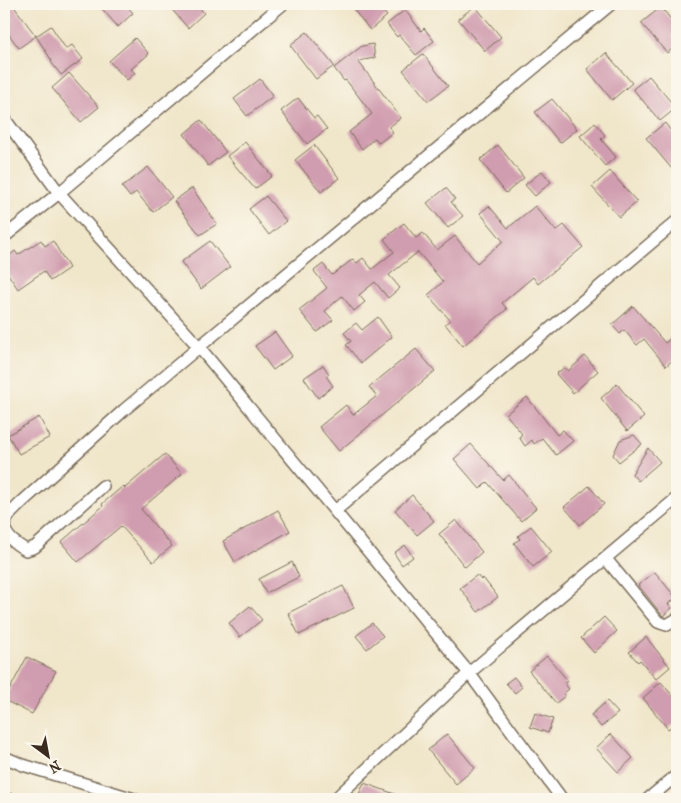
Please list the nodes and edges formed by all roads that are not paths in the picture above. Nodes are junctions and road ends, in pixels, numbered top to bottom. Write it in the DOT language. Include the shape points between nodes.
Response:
graph roads {
  1 [pos="283,4"];
  2 [pos="611,4"];
  3 [pos="4,118"];
  4 [pos="59,193"];
  5 [pos="677,222"];
  6 [pos="4,237"];
  7 [pos="199,347"];
  8 [pos="103,486"];
  9 [pos="677,498"];
  10 [pos="335,511"];
  11 [pos="4,525"];
  12 [pos="606,559"];
  13 [pos="677,619"];
  14 [pos="469,673"];
  15 [pos="4,757"];
  16 [pos="677,775"];
  17 [pos="134,799"];
  18 [pos="335,799"];
  19 [pos="562,799"];
  20 [pos="648,799"];
  1 -- 4 [label="street"];
  2 -- 7 [label="street"];
  3 -- 4 [label="street"];
  4 -- 6 [label="street"];
  4 -- 7 [label="street"];
  5 -- 10 [label="street"];
  7 -- 10 [label="street"];
  7 -- 11 [label="street" via="22,502"];
  8 -- 11 [label="street" via="35,547 26,550 15,544 6,534"];
  9 -- 12 [label="street"];
  10 -- 14 [label="street"];
  12 -- 13 [label="street" via="658,622 667,625"];
  12 -- 14 [label="street"];
  14 -- 18 [label="street"];
  14 -- 19 [label="street"];
  15 -- 17 [label="street"];
  16 -- 20 [label="street"];
}
